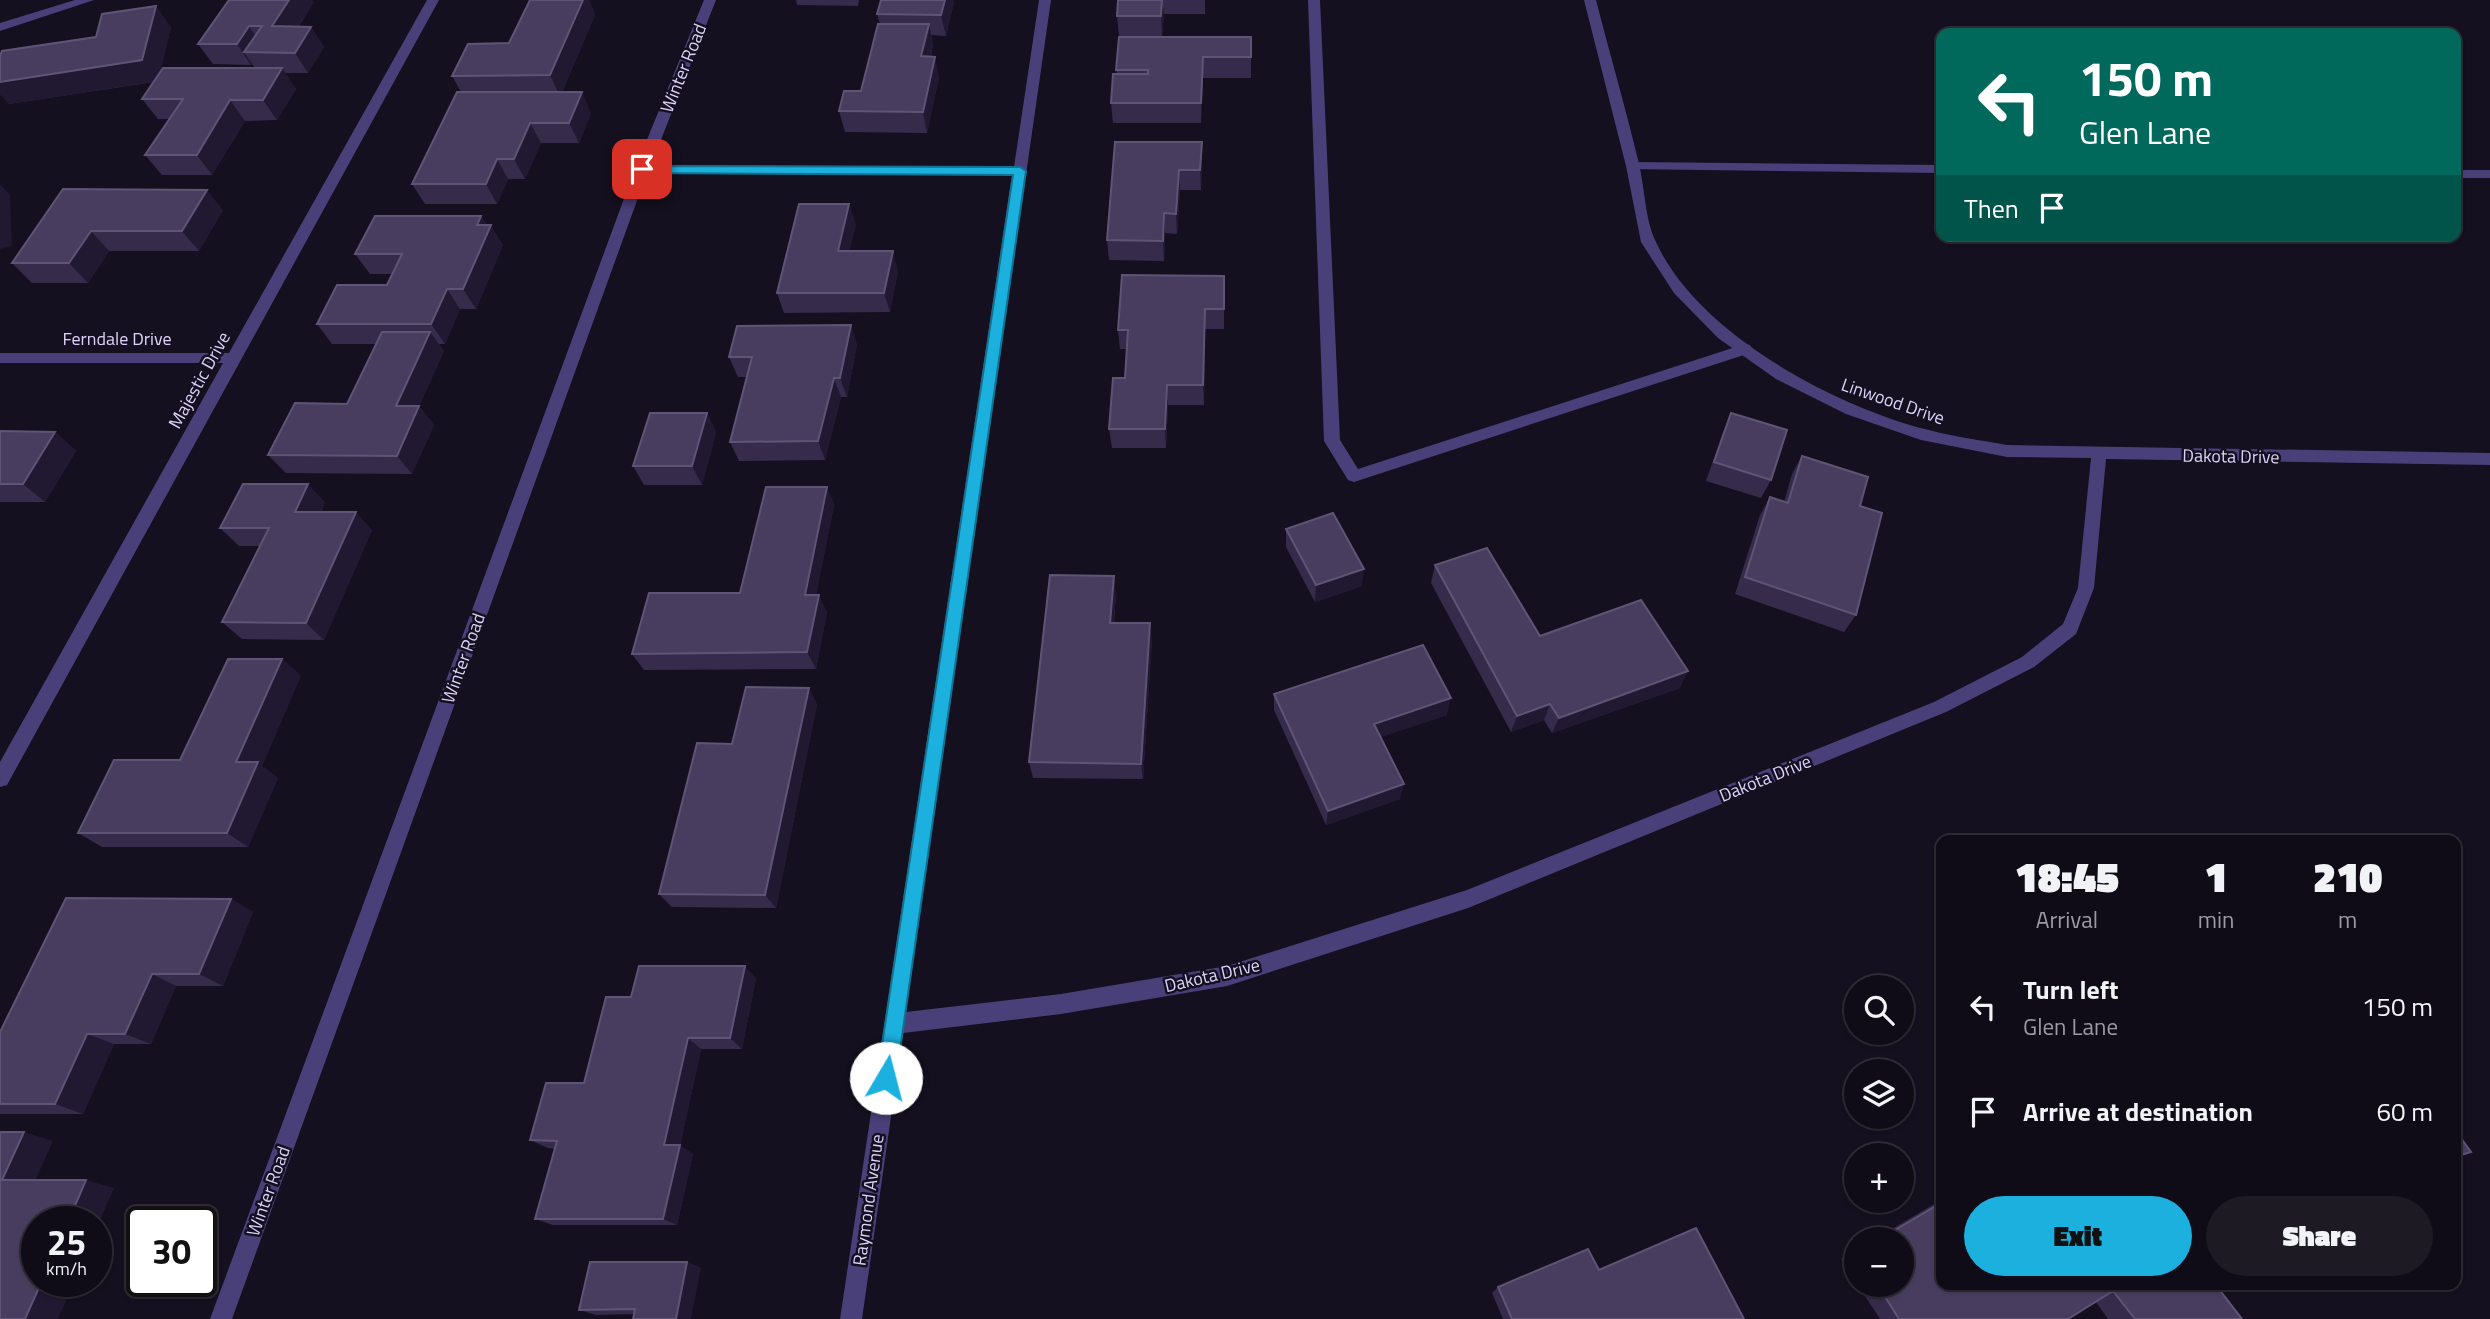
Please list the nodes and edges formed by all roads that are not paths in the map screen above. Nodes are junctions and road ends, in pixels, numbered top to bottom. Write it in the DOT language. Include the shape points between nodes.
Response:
graph roads {
  1 [pos="89,0"];
  2 [pos="432,0"];
  3 [pos="710,0"];
  4 [pos="1045,0"];
  5 [pos="1314,0"];
  6 [pos="1590,0"];
  7 [pos="0,27"];
  8 [pos="1633,166"];
  9 [pos="642,169"];
  10 [pos="1936,169"];
  11 [pos="1020,171"];
  12 [pos="2461,174"];
  13 [pos="2490,174"];
  14 [pos="1745,349"];
  15 [pos="0,358"];
  16 [pos="234,358"];
  17 [pos="2099,454"];
  18 [pos="2490,459"];
  19 [pos="0,779"];
  20 [pos="894,1024"];
  21 [pos="221,1319"];
  22 [pos="851,1319"];
  1 -- 7 [label="street"];
  2 -- 16 [label="street, Majestic Drive"];
  3 -- 9 [label="street, Winter Road"];
  4 -- 11 [label="street, Raymond Avenue"];
  5 -- 14 [label="street" via="1332,441 1354,476"];
  6 -- 8 [label="street, Linwood Drive"];
  8 -- 10 [label="street"];
  8 -- 14 [label="street, Linwood Drive" via="1648,242 1679,289 1723,334"];
  9 -- 11 [label="street"];
  9 -- 21 [label="street, Winter Road"];
  11 -- 20 [label="street, Raymond Avenue"];
  12 -- 13 [label="street"];
  14 -- 17 [label="street, Linwood Drive" via="1782,375 1851,410 1927,436 2007,450"];
  15 -- 16 [label="street, Ferndale Drive"];
  16 -- 19 [label="street, Majestic Drive"];
  17 -- 18 [label="street, Dakota Drive"];
  17 -- 20 [label="street, Dakota Drive" via="2086,588 2070,629 2028,662 1940,707 1468,900 1227,976 1061,1004"];
  20 -- 22 [label="street, Raymond Avenue"];
}
